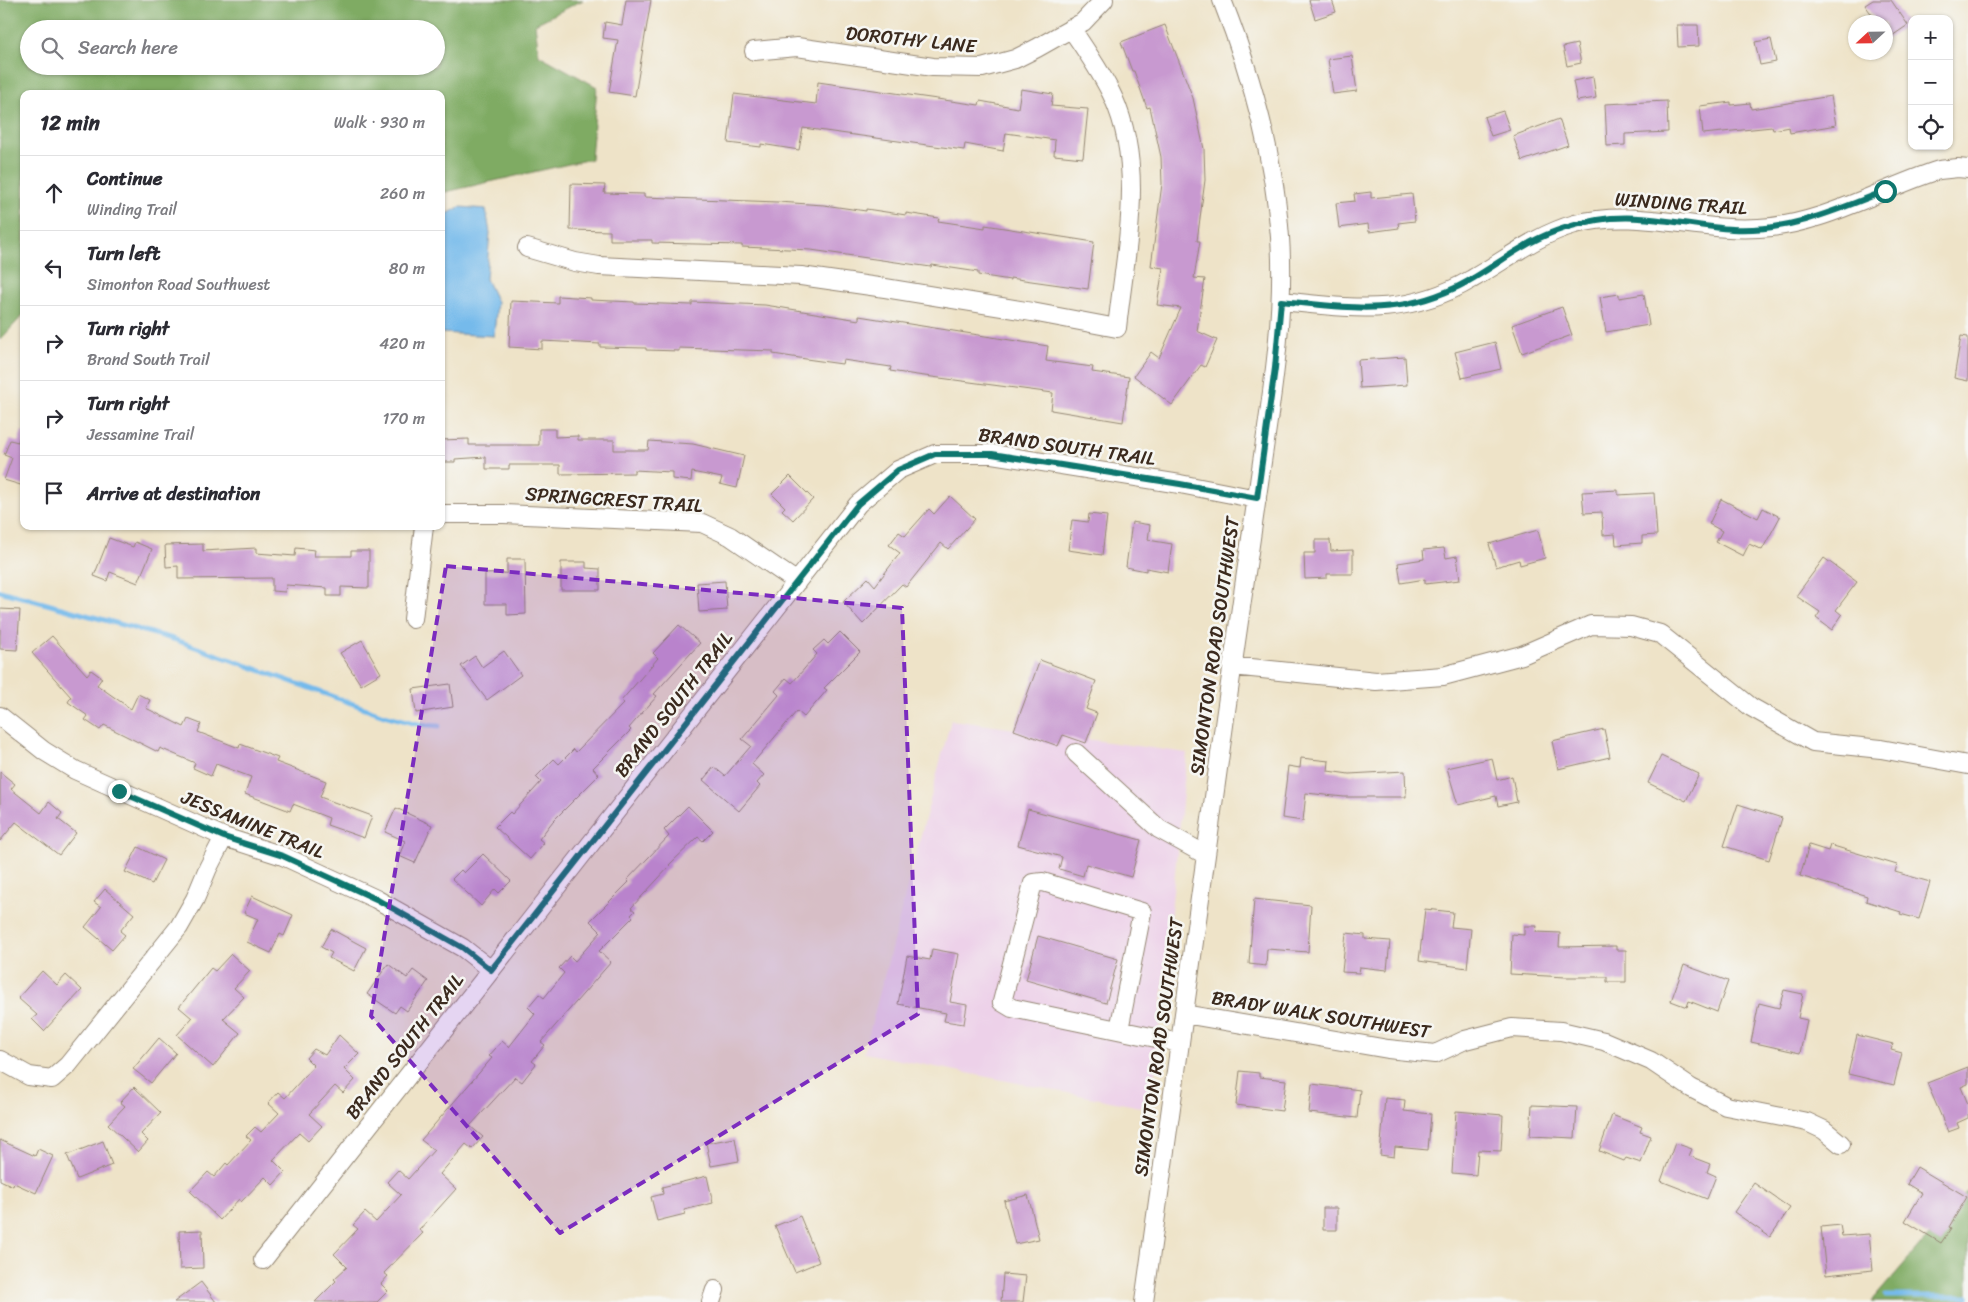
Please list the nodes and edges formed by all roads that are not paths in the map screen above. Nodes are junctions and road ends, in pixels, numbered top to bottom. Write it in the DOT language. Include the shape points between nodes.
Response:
graph roads {
  1 [pos="1104,0"];
  2 [pos="1222,0"];
  3 [pos="1071,28"];
  4 [pos="754,51"];
  5 [pos="1968,169"];
  6 [pos="527,248"];
  7 [pos="1281,301"];
  8 [pos="1257,498"];
  9 [pos="445,514"];
  10 [pos="424,530"];
  11 [pos="797,582"];
  12 [pos="413,619"];
  13 [pos="1232,666"];
  14 [pos="0,716"];
  15 [pos="1076,752"];
  16 [pos="1968,765"];
  17 [pos="224,837"];
  18 [pos="1206,856"];
  19 [pos="491,970"];
  20 [pos="1184,1014"];
  21 [pos="1119,1030"];
  22 [pos="1180,1043"];
  23 [pos="0,1060"];
  24 [pos="1841,1144"];
  25 [pos="263,1260"];
  26 [pos="1144,1302"];
  1 -- 3 [label="street, DOROTHY LANE" via="1083,22"];
  2 -- 7 [label="street, SIMONTON ROAD SOUTHWEST" via="1249,72 1272,178 1280,237"];
  3 -- 4 [label="street, DOROTHY LANE" via="1015,59 982,68 933,66 797,47"];
  3 -- 6 [label="street" via="1113,98 1122,120 1129,160 1132,194 1117,328 801,276 599,266"];
  5 -- 7 [label="street, WINDING TRAIL" via="1939,170 1829,213 1782,226 1734,229 1627,217 1575,224 1525,245 1456,288 1392,308 1363,309"];
  7 -- 8 [label="street, SIMONTON ROAD SOUTHWEST"];
  8 -- 11 [label="street, BRAND SOUTH TRAIL" via="992,454 935,454 898,470 858,504"];
  8 -- 13 [label="street, SIMONTON ROAD SOUTHWEST"];
  9 -- 11 [label="street, SPRINGCREST TRAIL" via="702,523 730,536"];
  10 -- 12 [label="street"];
  11 -- 19 [label="street, BRAND SOUTH TRAIL"];
  13 -- 16 [label="street" via="1376,681 1443,676 1522,655 1591,626 1631,626 1660,634 1751,707 1812,742 1881,749"];
  13 -- 18 [label="street, SIMONTON ROAD SOUTHWEST"];
  14 -- 17 [label="street, JESSAMINE TRAIL" via="44,751 75,770"];
  15 -- 18 [label="street" via="1160,829"];
  17 -- 19 [label="street, JESSAMINE TRAIL" via="283,856 376,899 463,948"];
  17 -- 23 [label="street" via="179,927 68,1065 52,1079 29,1076"];
  18 -- 20 [label="street, SIMONTON ROAD SOUTHWEST"];
  19 -- 25 [label="street, BRAND SOUTH TRAIL"];
  20 -- 22 [label="street, SIMONTON ROAD SOUTHWEST"];
  20 -- 24 [label="street, BRADY WALK SOUTHWEST" via="1435,1054 1465,1040 1512,1028 1561,1031 1604,1041 1651,1061 1726,1106 1806,1122 1824,1130"];
  21 -- 21 [label="street" via="1012,1008 1002,1002 1034,884 1043,882 1142,912"];
  21 -- 22 [label="street"];
  22 -- 26 [label="street, SIMONTON ROAD SOUTHWEST"];
}
